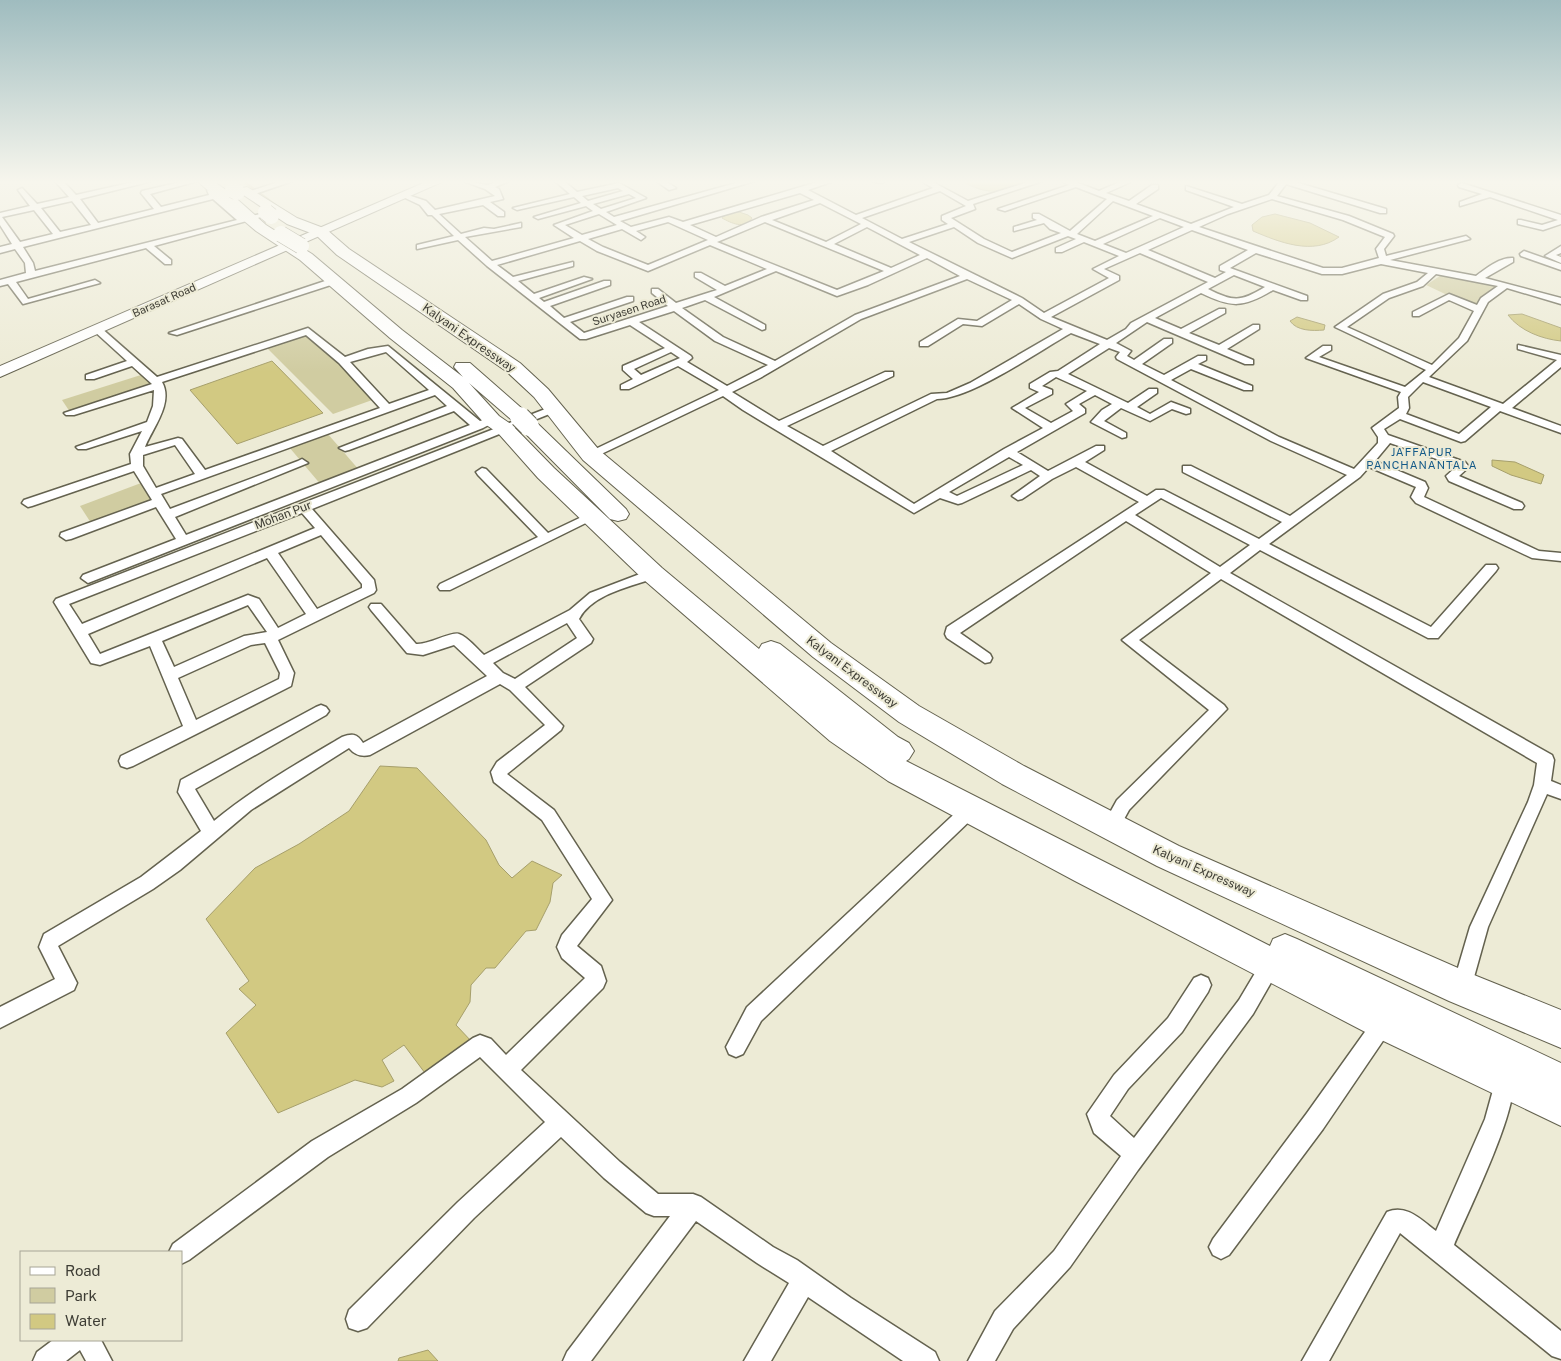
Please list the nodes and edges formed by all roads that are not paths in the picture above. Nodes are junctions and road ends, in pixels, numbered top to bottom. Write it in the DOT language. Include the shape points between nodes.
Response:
graph roads {
  1 [pos="19,245"];
  2 [pos="155,245"];
  3 [pos="287,245"];
  4 [pos="301,245"];
  5 [pos="306,245"];
  6 [pos="318,245"];
  7 [pos="430,245"];
  8 [pos="480,245"];
  9 [pos="564,245"];
  10 [pos="592,245"];
  11 [pos="705,245"];
  12 [pos="721,245"];
  13 [pos="829,245"];
  14 [pos="907,245"];
  15 [pos="989,245"];
  16 [pos="1041,245"];
  17 [pos="1071,245"];
  18 [pos="1097,245"];
  19 [pos="1153,245"];
  20 [pos="1241,245"];
  21 [pos="1383,245"];
  22 [pos="1444,245"];
  23 [pos="149,246"];
  24 [pos="420,247"];
  25 [pos="1561,249"];
  26 [pos="0,250"];
  27 [pos="1059,250"];
  28 [pos="1141,250"];
  29 [pos="1255,250"];
  30 [pos="1524,254"];
  31 [pos="927,255"];
  32 [pos="1127,256"];
  33 [pos="1382,260"];
  34 [pos="1510,260"];
  35 [pos="1561,260"];
  36 [pos="168,262"];
  37 [pos="490,264"];
  38 [pos="570,264"];
  39 [pos="1561,267"];
  40 [pos="775,268"];
  41 [pos="891,271"];
  42 [pos="1435,271"];
  43 [pos="1231,272"];
  44 [pos="31,274"];
  45 [pos="698,275"];
  46 [pos="329,276"];
  47 [pos="596,276"];
  48 [pos="968,276"];
  49 [pos="1478,279"];
  50 [pos="10,280"];
  51 [pos="513,280"];
  52 [pos="1214,281"];
  53 [pos="0,283"];
  54 [pos="95,283"];
  55 [pos="607,283"];
  56 [pos="1506,285"];
  57 [pos="1271,287"];
  58 [pos="1200,289"];
  59 [pos="725,290"];
  60 [pos="655,291"];
  61 [pos="533,296"];
  62 [pos="707,297"];
  63 [pos="1304,298"];
  64 [pos="630,299"];
  65 [pos="1559,299"];
  66 [pos="1019,300"];
  67 [pos="544,305"];
  68 [pos="675,307"];
  69 [pos="1480,310"];
  70 [pos="1222,311"];
  71 [pos="1416,314"];
  72 [pos="1044,318"];
  73 [pos="1147,318"];
  74 [pos="564,321"];
  75 [pos="631,321"];
  76 [pos="762,327"];
  77 [pos="1256,327"];
  78 [pos="1070,329"];
  79 [pos="97,330"];
  80 [pos="174,333"];
  81 [pos="1181,333"];
  82 [pos="1168,341"];
  83 [pos="1110,343"];
  84 [pos="924,344"];
  85 [pos="1522,347"];
  86 [pos="672,348"];
  87 [pos="1221,348"];
  88 [pos="1328,348"];
  89 [pos="1202,358"];
  90 [pos="1561,360"];
  91 [pos="343,361"];
  92 [pos="134,362"];
  93 [pos="680,362"];
  94 [pos="1249,362"];
  95 [pos="774,364"];
  96 [pos="1135,364"];
  97 [pos="1191,365"];
  98 [pos="0,372"];
  99 [pos="1428,373"];
  100 [pos="890,374"];
  101 [pos="1060,374"];
  102 [pos="90,377"];
  103 [pos="640,380"];
  104 [pos="1165,380"];
  105 [pos="158,383"];
  106 [pos="625,387"];
  107 [pos="1248,388"];
  108 [pos="437,391"];
  109 [pos="724,391"];
  110 [pos="1095,391"];
  111 [pos="1154,391"];
  112 [pos="1407,391"];
  113 [pos="1203,399"];
  114 [pos="1126,405"];
  115 [pos="456,406"];
  116 [pos="387,408"];
  117 [pos="1501,408"];
  118 [pos="1186,411"];
  119 [pos="70,413"];
  120 [pos="1399,415"];
  121 [pos="1176,418"];
  122 [pos="520,419"];
  123 [pos="150,424"];
  124 [pos="780,425"];
  125 [pos="1050,428"];
  126 [pos="1561,430"];
  127 [pos="1122,435"];
  128 [pos="1384,437"];
  129 [pos="82,447"];
  130 [pos="345,448"];
  131 [pos="1100,448"];
  132 [pos="822,451"];
  133 [pos="1008,451"];
  134 [pos="591,455"];
  135 [pos="137,460"];
  136 [pos="1076,462"];
  137 [pos="1367,462"];
  138 [pos="302,464"];
  139 [pos="1031,466"];
  140 [pos="1187,469"];
  141 [pos="482,472"];
  142 [pos="1356,474"];
  143 [pos="202,475"];
  144 [pos="1010,476"];
  145 [pos="1048,476"];
  146 [pos="1031,488"];
  147 [pos="939,493"];
  148 [pos="1018,496"];
  149 [pos="156,498"];
  150 [pos="1147,501"];
  151 [pos="28,503"];
  152 [pos="1518,506"];
  153 [pos="304,507"];
  154 [pos="167,515"];
  155 [pos="594,516"];
  156 [pos="1127,516"];
  157 [pos="1289,521"];
  158 [pos="323,529"];
  159 [pos="66,536"];
  160 [pos="547,539"];
  161 [pos="183,540"];
  162 [pos="1260,543"];
  163 [pos="270,552"];
  164 [pos="1561,557"];
  165 [pos="1490,568"];
  166 [pos="653,574"];
  167 [pos="1222,574"];
  168 [pos="88,578"];
  169 [pos="445,587"];
  170 [pos="376,607"];
  171 [pos="573,614"];
  172 [pos="314,616"];
  173 [pos="80,631"];
  174 [pos="273,635"];
  175 [pos="154,639"];
  176 [pos="985,658"];
  177 [pos="483,662"];
  178 [pos="170,675"];
  179 [pos="507,682"];
  180 [pos="321,711"];
  181 [pos="192,730"];
  182 [pos="128,761"];
  183 [pos="1542,785"];
  184 [pos="1561,792"];
  185 [pos="971,809"];
  186 [pos="1111,827"];
  187 [pos="212,833"];
  188 [pos="1271,965"];
  189 [pos="1201,985"];
  190 [pos="1462,988"];
  191 [pos="0,1018"];
  192 [pos="1384,1022"];
  193 [pos="1561,1029"];
  194 [pos="736,1046"];
  195 [pos="1561,1047"];
  196 [pos="506,1070"];
  197 [pos="1505,1079"];
  198 [pos="1561,1083"];
  199 [pos="1561,1106"];
  200 [pos="562,1121"];
  201 [pos="1136,1154"];
  202 [pos="693,1205"];
  203 [pos="1221,1247"];
  204 [pos="1440,1250"];
  205 [pos="182,1251"];
  206 [pos="805,1279"];
  207 [pos="358,1319"];
  208 [pos="71,1341"];
  209 [pos="88,1341"];
  210 [pos="1561,1347"];
  211 [pos="46,1361"];
  212 [pos="98,1361"];
  213 [pos="576,1361"];
  214 [pos="757,1361"];
  215 [pos="926,1361"];
  216 [pos="981,1361"];
  217 [pos="1315,1361"];
  1 -- 26 [label="street"];
  1 -- 44 [label="street"];
  2 -- 23 [label="street"];
  3 -- 79 [label="main road, Barasat Road"];
  4 -- 46 [label="highway, Kalyani Expressway" via="306,258"];
  5 -- 122 [label="highway" via="459,363"];
  6 -- 122 [label="highway, Kalyani Expressway" via="343,252 513,367 541,393"];
  7 -- 24 [label="street"];
  8 -- 37 [label="street, Suryasen Road"];
  9 -- 37 [label="street"];
  10 -- 11 [label="street" via="648,268"];
  12 -- 40 [label="street"];
  13 -- 41 [label="street"];
  14 -- 31 [label="street"];
  15 -- 16 [label="street" via="1014,255"];
  17 -- 27 [label="street"];
  18 -- 32 [label="street"];
  19 -- 28 [label="street"];
  20 -- 29 [label="street"];
  21 -- 33 [label="street" via="1380,249"];
  22 -- 33 [label="street"];
  23 -- 36 [label="street"];
  23 -- 44 [label="street"];
  25 -- 35 [label="street" via="1549,256"];
  28 -- 32 [label="street"];
  28 -- 52 [label="street"];
  29 -- 33 [label="street" via="1330,272"];
  29 -- 43 [label="street" via="1223,268"];
  30 -- 39 [label="street"];
  31 -- 41 [label="street"];
  31 -- 48 [label="street"];
  32 -- 72 [label="street" via="1097,269 1115,276 1115,279"];
  33 -- 42 [label="street"];
  34 -- 49 [label="street"];
  37 -- 51 [label="street, Suryasen Road"];
  38 -- 51 [label="street"];
  40 -- 41 [label="street" via="837,293"];
  40 -- 59 [label="street"];
  42 -- 49 [label="street"];
  42 -- 99 [label="street" via="1420,284 1386,296 1340,327"];
  43 -- 52 [label="street"];
  43 -- 57 [label="street"];
  44 -- 50 [label="street"];
  45 -- 59 [label="street"];
  46 -- 80 [label="street"];
  46 -- 122 [label="highway, Kalyani Expressway" via="460,384"];
  47 -- 61 [label="street"];
  48 -- 66 [label="street"];
  48 -- 95 [label="street" via="858,318"];
  49 -- 56 [label="street"];
  50 -- 53 [label="street"];
  50 -- 54 [label="street" via="26,302"];
  51 -- 61 [label="street, Suryasen Road"];
  52 -- 58 [label="street"];
  55 -- 67 [label="street"];
  56 -- 65 [label="street"];
  56 -- 69 [label="street" via="1484,300"];
  57 -- 58 [label="street" via="1241,304 1227,302"];
  57 -- 63 [label="street"];
  58 -- 73 [label="street"];
  59 -- 62 [label="street"];
  60 -- 68 [label="street"];
  61 -- 67 [label="street, Suryasen Road"];
  62 -- 68 [label="street"];
  62 -- 76 [label="street"];
  64 -- 74 [label="street"];
  66 -- 72 [label="street"];
  66 -- 84 [label="street" via="979,324 961,321"];
  67 -- 74 [label="street, Suryasen Road"];
  68 -- 75 [label="street, Suryasen Road"];
  68 -- 95 [label="street, Suryasen Road" via="719,339"];
  69 -- 71 [label="street" via="1448,297"];
  69 -- 99 [label="street" via="1463,339"];
  70 -- 81 [label="street"];
  72 -- 78 [label="street"];
  73 -- 81 [label="street"];
  73 -- 83 [label="street"];
  74 -- 75 [label="street, Suryasen Road" via="582,337"];
  75 -- 86 [label="street"];
  77 -- 87 [label="street"];
  78 -- 83 [label="street"];
  78 -- 132 [label="street" via="974,385 950,396 933,397"];
  79 -- 92 [label="street"];
  79 -- 98 [label="main road, Barasat Road"];
  81 -- 87 [label="street"];
  82 -- 96 [label="street"];
  83 -- 96 [label="street" via="1126,351 1121,357"];
  83 -- 101 [label="street"];
  85 -- 90 [label="street"];
  86 -- 93 [label="street" via="686,357"];
  86 -- 103 [label="street" via="627,368"];
  87 -- 94 [label="street"];
  88 -- 112 [label="street" via="1311,358"];
  89 -- 97 [label="street"];
  90 -- 117 [label="street"];
  91 -- 105 [label="street" via="308,331"];
  91 -- 108 [label="street" via="388,349"];
  91 -- 116 [label="street"];
  92 -- 102 [label="street"];
  92 -- 105 [label="street"];
  93 -- 103 [label="street"];
  93 -- 109 [label="street" via="721,386"];
  95 -- 109 [label="street"];
  96 -- 104 [label="street"];
  97 -- 104 [label="street"];
  97 -- 107 [label="street"];
  99 -- 112 [label="street"];
  99 -- 117 [label="street"];
  100 -- 124 [label="street"];
  101 -- 110 [label="street"];
  101 -- 125 [label="street" via="1054,374 1034,386 1048,392 1017,408"];
  103 -- 106 [label="street"];
  104 -- 113 [label="street"];
  105 -- 119 [label="street"];
  105 -- 123 [label="street" via="162,396"];
  108 -- 115 [label="street"];
  108 -- 116 [label="street"];
  109 -- 124 [label="street"];
  109 -- 134 [label="street"];
  110 -- 114 [label="street"];
  110 -- 125 [label="street" via="1071,404 1081,410"];
  111 -- 114 [label="street"];
  112 -- 120 [label="street" via="1403,397 1404,408"];
  113 -- 118 [label="street"];
  113 -- 142 [label="street" via="1275,438"];
  114 -- 118 [label="street" via="1150,418 1171,405"];
  114 -- 127 [label="street" via="1106,412 1097,422"];
  115 -- 122 [label="street"];
  115 -- 130 [label="street"];
  116 -- 143 [label="street"];
  117 -- 120 [label="street" via="1461,439"];
  117 -- 126 [label="street"];
  118 -- 121 [label="street"];
  120 -- 128 [label="street" via="1378,428"];
  122 -- 134 [label="highway, Kalyani Expressway"];
  122 -- 153 [label="street, Mohan Pur"];
  122 -- 155 [label="highway, Kalyani Expressway" via="546,473"];
  122 -- 161 [label="street"];
  122 -- 195 [label="highway" via="684,548 803,652 902,726 1094,836"];
  122 -- 198 [label="highway" via="651,548 786,664 888,745 1101,863"];
  123 -- 129 [label="street"];
  123 -- 135 [label="street"];
  124 -- 132 [label="street"];
  125 -- 133 [label="street"];
  128 -- 137 [label="street" via="1384,444"];
  128 -- 152 [label="street" via="1461,464 1463,467 1453,478"];
  131 -- 136 [label="street"];
  132 -- 147 [label="street" via="914,509"];
  133 -- 139 [label="street"];
  133 -- 147 [label="street"];
  134 -- 186 [label="highway, Kalyani Expressway" via="822,650 908,714"];
  135 -- 143 [label="street" via="178,441"];
  135 -- 149 [label="street"];
  135 -- 151 [label="street"];
  136 -- 145 [label="street"];
  136 -- 150 [label="street"];
  137 -- 142 [label="street"];
  137 -- 164 [label="street" via="1422,485 1417,497 1420,500 1537,555"];
  138 -- 154 [label="street"];
  139 -- 144 [label="street"];
  139 -- 145 [label="street"];
  140 -- 157 [label="street"];
  141 -- 160 [label="street"];
  142 -- 157 [label="street"];
  143 -- 149 [label="street"];
  144 -- 146 [label="street"];
  144 -- 147 [label="street" via="958,500"];
  145 -- 146 [label="street"];
  146 -- 148 [label="street"];
  149 -- 154 [label="street"];
  149 -- 159 [label="street"];
  150 -- 156 [label="street"];
  150 -- 162 [label="street" via="1161,493"];
  153 -- 158 [label="street"];
  153 -- 173 [label="street, Mohan Pur" via="61,602"];
  154 -- 161 [label="street"];
  155 -- 160 [label="street"];
  155 -- 166 [label="highway, Kalyani Expressway"];
  156 -- 167 [label="street"];
  156 -- 176 [label="street" via="952,631"];
  157 -- 162 [label="street"];
  158 -- 163 [label="street"];
  158 -- 172 [label="street" via="370,587 364,593"];
  160 -- 169 [label="street"];
  161 -- 168 [label="street"];
  162 -- 165 [label="street" via="1433,634"];
  162 -- 167 [label="street"];
  163 -- 172 [label="street"];
  163 -- 173 [label="street"];
  166 -- 171 [label="street" via="590,598"];
  166 -- 185 [label="highway, Kalyani Expressway" via="840,734 899,772"];
  167 -- 183 [label="street" via="1542,756 1546,764"];
  167 -- 186 [label="street" via="1129,640 1219,709 1123,805"];
  170 -- 177 [label="street" via="412,649 429,649 456,638"];
  171 -- 177 [label="street"];
  171 -- 179 [label="street" via="573,622 586,639"];
  172 -- 174 [label="street"];
  173 -- 175 [label="street" via="96,659 100,660"];
  174 -- 175 [label="street" via="254,602 248,600"];
  174 -- 178 [label="street" via="249,640"];
  174 -- 181 [label="street" via="271,640 287,673 286,682"];
  175 -- 178 [label="street"];
  177 -- 179 [label="street"];
  178 -- 181 [label="street"];
  179 -- 187 [label="street" via="364,750 352,740 348,741 278,782"];
  179 -- 196 [label="street" via="555,726 503,767 500,777 548,815 603,900 566,947 594,974 596,980"];
  180 -- 187 [label="street" via="187,785 186,792"];
  181 -- 182 [label="street"];
  183 -- 184 [label="street"];
  183 -- 190 [label="street" via="1528,823 1479,927"];
  185 -- 188 [label="highway, Kalyani Expressway"];
  185 -- 194 [label="street" via="754,1014"];
  186 -- 190 [label="highway, Kalyani Expressway" via="1168,856"];
  187 -- 191 [label="street" via="147,883 51,940 48,947 67,983"];
  188 -- 192 [label="highway, Kalyani Expressway"];
  188 -- 201 [label="street" via="1246,1007"];
  189 -- 201 [label="street" via="1175,1025 1121,1082 1098,1114 1102,1125"];
  190 -- 193 [label="highway, Kalyani Expressway"];
  192 -- 197 [label="highway, Kalyani Expressway"];
  192 -- 203 [label="street"];
  196 -- 200 [label="street"];
  196 -- 205 [label="street" via="480,1045 409,1096 320,1149"];
  197 -- 199 [label="highway, Kalyani Expressway"];
  197 -- 204 [label="street" via="1496,1120"];
  200 -- 202 [label="street" via="654,1205"];
  200 -- 207 [label="street" via="466,1210"];
  201 -- 216 [label="street" via="1062,1259 1004,1320"];
  202 -- 206 [label="street"];
  202 -- 213 [label="street"];
  204 -- 210 [label="street"];
  204 -- 217 [label="street" via="1402,1220 1395,1220"];
  206 -- 214 [label="street"];
  206 -- 215 [label="street"];
  208 -- 211 [label="street"];
  209 -- 212 [label="street"];
}
